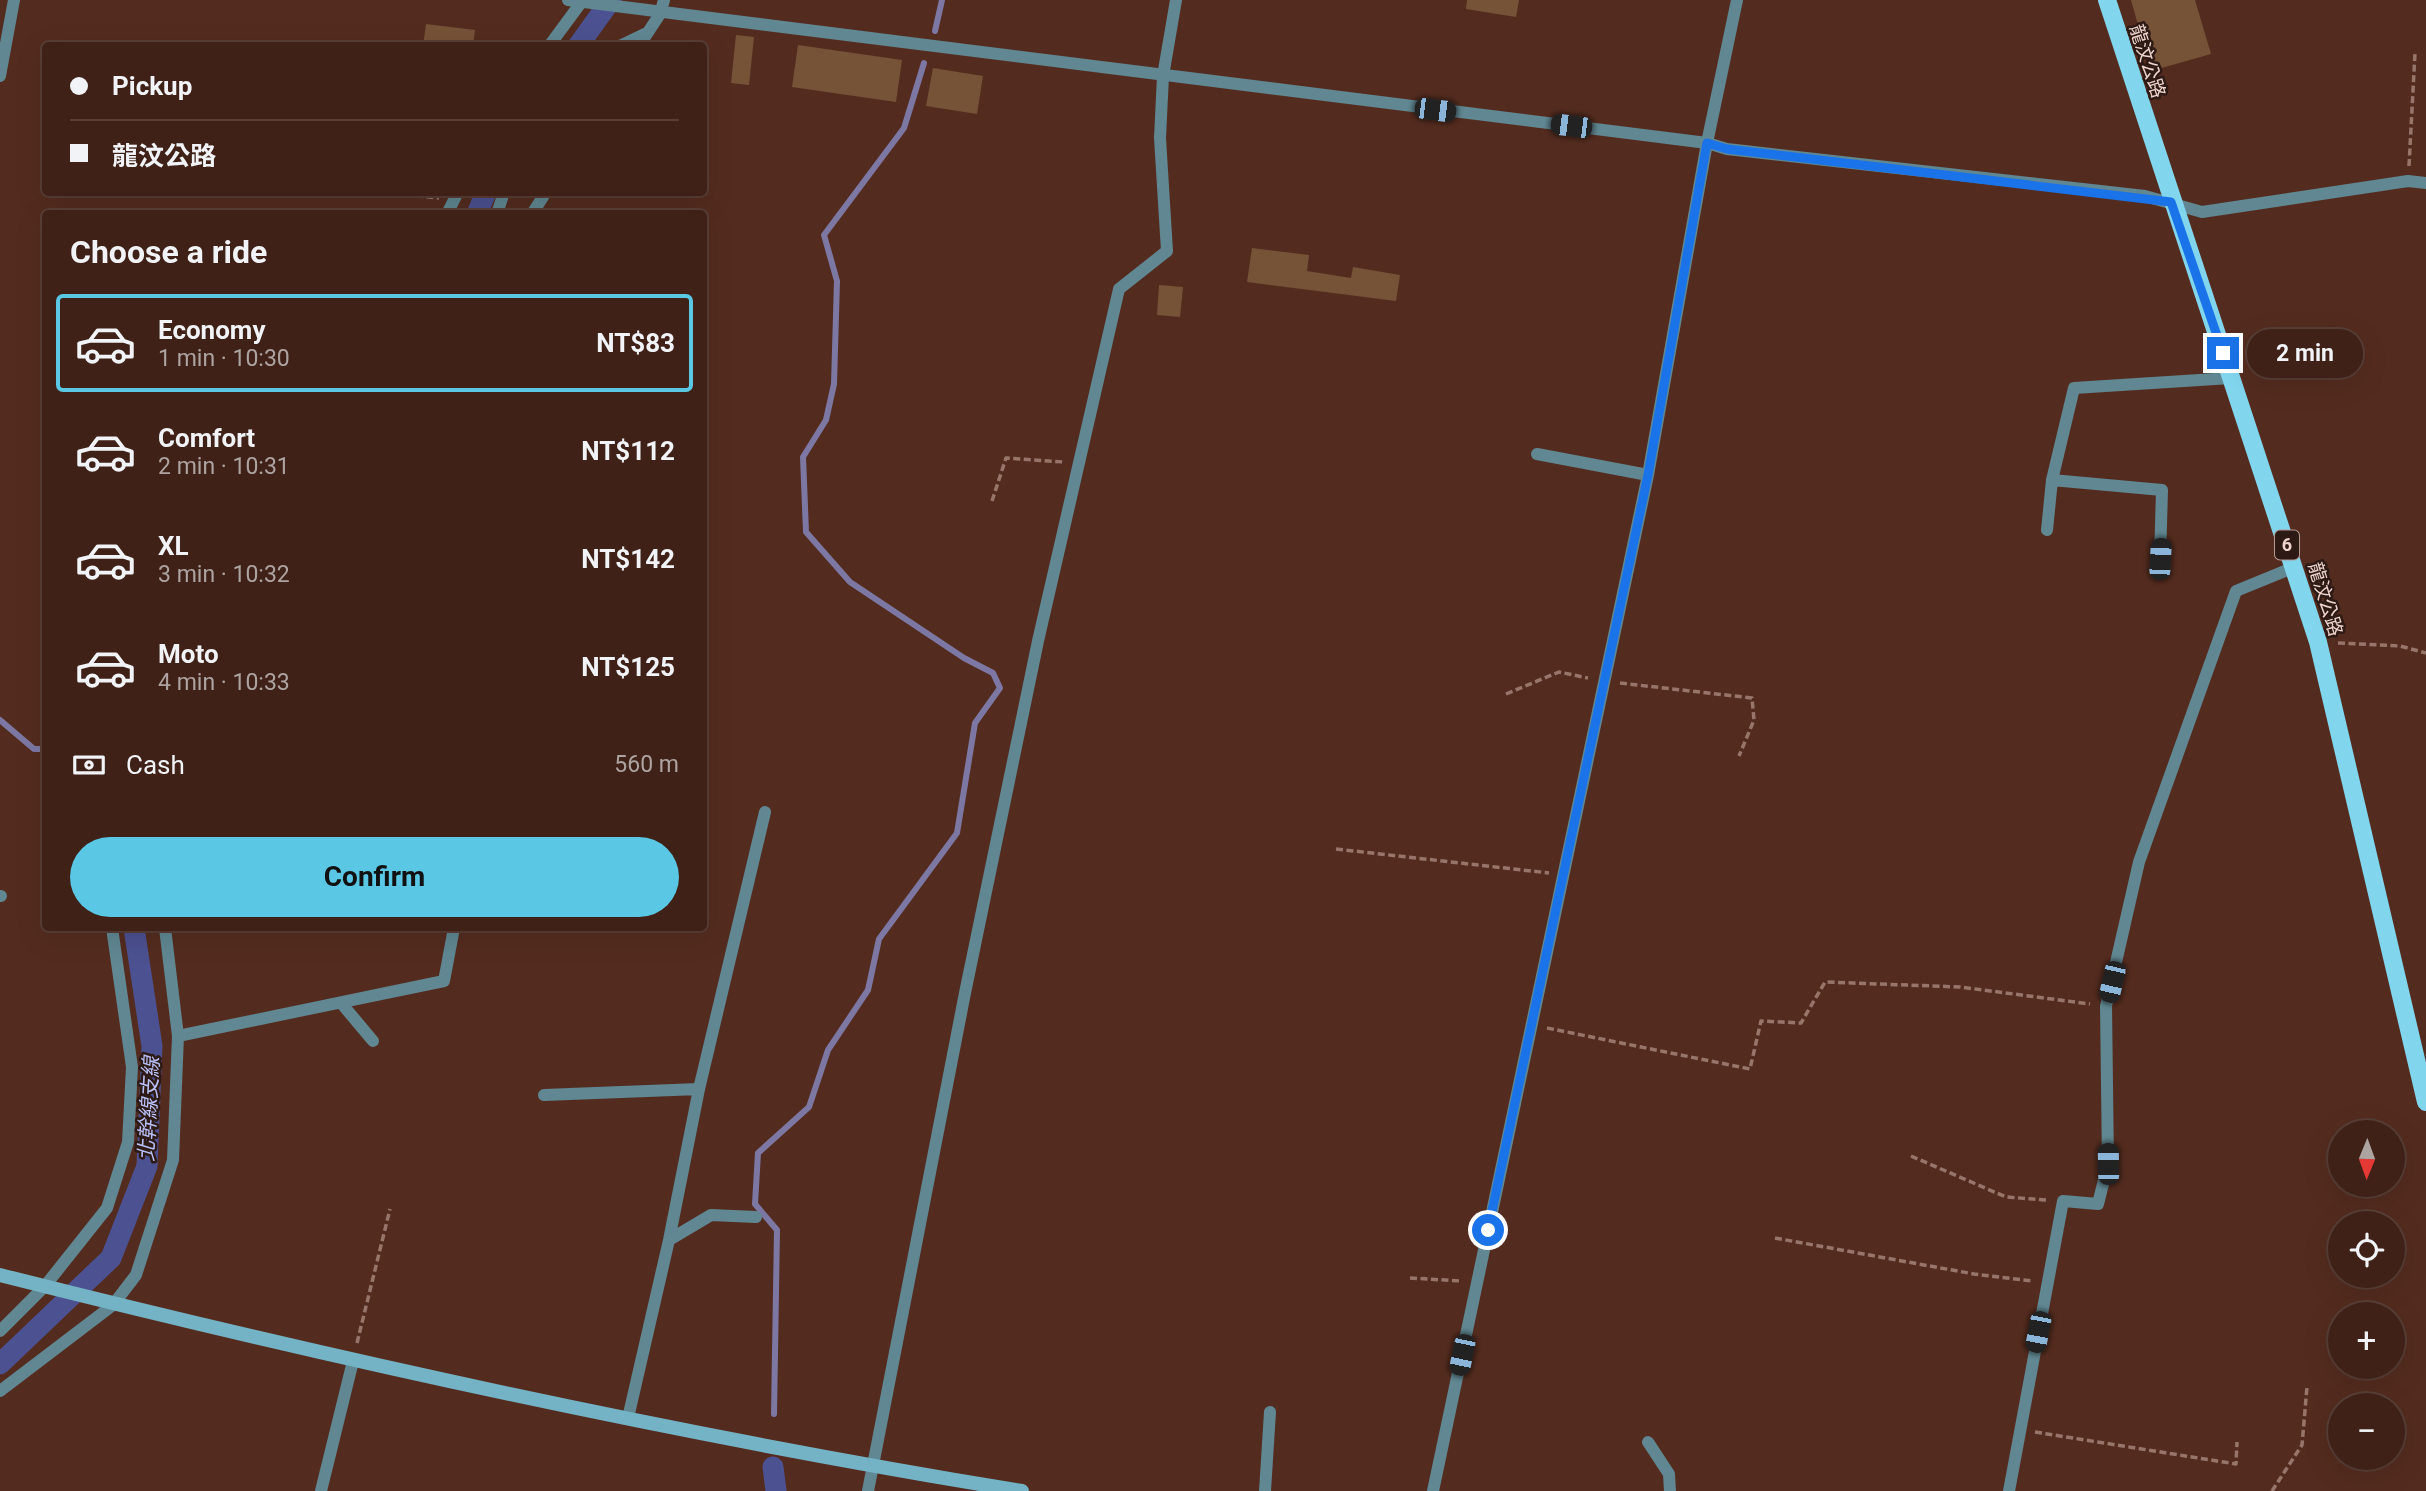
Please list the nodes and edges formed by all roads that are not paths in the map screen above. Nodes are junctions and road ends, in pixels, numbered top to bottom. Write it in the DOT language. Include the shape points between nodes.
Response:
graph roads {
  1 [pos="14,0"];
  2 [pos="568,0"];
  3 [pos="664,0"];
  4 [pos="1176,0"];
  5 [pos="1738,0"];
  6 [pos="2107,0"];
  7 [pos="587,2"];
  8 [pos="660,14"];
  9 [pos="647,33"];
  10 [pos="552,42"];
  11 [pos="628,42"];
  12 [pos="641,42"];
  13 [pos="0,76"];
  14 [pos="1163,76"];
  15 [pos="1707,143"];
  16 [pos="2426,183"];
  17 [pos="2171,202"];
  18 [pos="2231,378"];
  19 [pos="1537,454"];
  20 [pos="1648,475"];
  21 [pos="2052,480"];
  22 [pos="2047,530"];
  23 [pos="2160,559"];
  24 [pos="2295,567"];
  25 [pos="765,812"];
  26 [pos="112,931"];
  27 [pos="165,931"];
  28 [pos="453,931"];
  29 [pos="342,1004"];
  30 [pos="178,1036"];
  31 [pos="373,1041"];
  32 [pos="699,1089"];
  33 [pos="544,1095"];
  34 [pos="2426,1102"];
  35 [pos="756,1217"];
  36 [pos="669,1240"];
  37 [pos="0,1275"];
  38 [pos="45,1286"];
  39 [pos="113,1305"];
  40 [pos="0,1331"];
  41 [pos="353,1361"];
  42 [pos="0,1391"];
  43 [pos="1270,1412"];
  44 [pos="628,1418"];
  45 [pos="1648,1442"];
  46 [pos="873,1467"];
  47 [pos="321,1491"];
  48 [pos="868,1491"];
  49 [pos="1022,1491"];
  50 [pos="1265,1491"];
  51 [pos="1433,1491"];
  52 [pos="1670,1491"];
  53 [pos="2009,1491"];
  1 -- 13 [label="lane"];
  2 -- 7 [label="lane"];
  3 -- 8 [label="lane"];
  4 -- 14 [label="lane"];
  5 -- 15 [label="lane"];
  6 -- 17 [label="main road, 龍汶公路 / 6"];
  7 -- 8 [label="lane"];
  7 -- 10 [label="lane"];
  8 -- 9 [label="lane"];
  8 -- 14 [label="lane"];
  9 -- 11 [label="lane"];
  9 -- 12 [label="lane"];
  14 -- 15 [label="lane"];
  14 -- 46 [label="lane" via="1160,138 1167,251 1119,289 1038,641"];
  15 -- 17 [label="lane"];
  15 -- 20 [label="lane"];
  16 -- 17 [label="lane" via="2408,181 2202,212"];
  17 -- 18 [label="main road, 龍汶公路 / 6"];
  18 -- 21 [label="lane" via="2074,388"];
  18 -- 24 [label="main road, 龍汶公路 / 6"];
  19 -- 20 [label="lane"];
  20 -- 51 [label="lane"];
  21 -- 22 [label="lane"];
  21 -- 23 [label="lane" via="2162,490"];
  24 -- 34 [label="main road, 龍汶公路 / 6" via="2318,642"];
  24 -- 53 [label="lane" via="2236,591 2139,862 2106,1006 2108,1164 2098,1204 2063,1201"];
  25 -- 32 [label="lane"];
  26 -- 38 [label="lane" via="132,1067 128,1142 107,1208"];
  27 -- 30 [label="lane"];
  28 -- 29 [label="lane" via="444,981"];
  29 -- 30 [label="lane"];
  29 -- 31 [label="lane"];
  30 -- 39 [label="lane" via="173,1160 136,1275"];
  32 -- 33 [label="lane"];
  32 -- 36 [label="lane"];
  35 -- 36 [label="lane" via="711,1215"];
  36 -- 44 [label="lane"];
  37 -- 38 [label="main road"];
  38 -- 39 [label="main road"];
  38 -- 40 [label="lane"];
  39 -- 41 [label="main road"];
  39 -- 42 [label="lane"];
  41 -- 44 [label="main road"];
  41 -- 47 [label="lane"];
  43 -- 50 [label="lane"];
  44 -- 46 [label="main road"];
  45 -- 52 [label="lane" via="1670,1474"];
  46 -- 48 [label="lane"];
  46 -- 49 [label="main road"];
}
